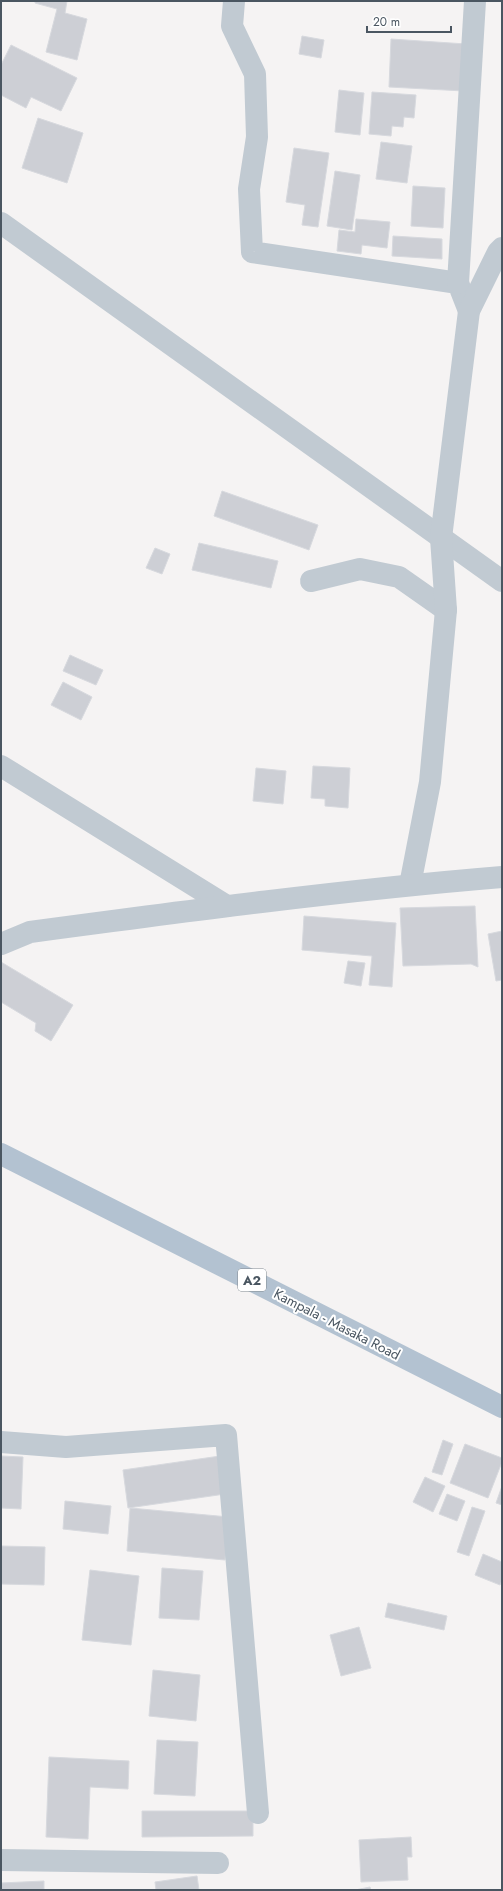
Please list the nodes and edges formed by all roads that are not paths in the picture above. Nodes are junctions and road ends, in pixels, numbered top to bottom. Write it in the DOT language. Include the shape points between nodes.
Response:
graph roads {
  1 [pos="234,1"];
  2 [pos="475,1"];
  3 [pos="1,223"];
  4 [pos="502,248"];
  5 [pos="458,283"];
  6 [pos="469,311"];
  7 [pos="441,538"];
  8 [pos="311,581"];
  9 [pos="502,581"];
  10 [pos="446,610"];
  11 [pos="1,766"];
  12 [pos="502,877"];
  13 [pos="410,885"];
  14 [pos="227,906"];
  15 [pos="1,944"];
  16 [pos="1,1154"];
  17 [pos="502,1407"];
  18 [pos="1,1442"];
  19 [pos="258,1813"];
  20 [pos="1,1860"];
  21 [pos="218,1863"];
  1 -- 5 [label="street" via="232,26 255,74 257,137 249,190 252,252"];
  2 -- 5 [label="street"];
  3 -- 7 [label="street"];
  4 -- 6 [label="street"];
  5 -- 6 [label="street"];
  6 -- 7 [label="street"];
  7 -- 9 [label="street"];
  7 -- 10 [label="street"];
  8 -- 10 [label="street" via="360,569 399,577"];
  10 -- 13 [label="street" via="430,782"];
  11 -- 14 [label="street"];
  12 -- 13 [label="street"];
  13 -- 14 [label="street"];
  14 -- 15 [label="street" via="30,932"];
  16 -- 17 [label="main road, Kampala - Masaka Road / A2"];
  18 -- 19 [label="street" via="66,1447 226,1435"];
  20 -- 21 [label="street"];
}
